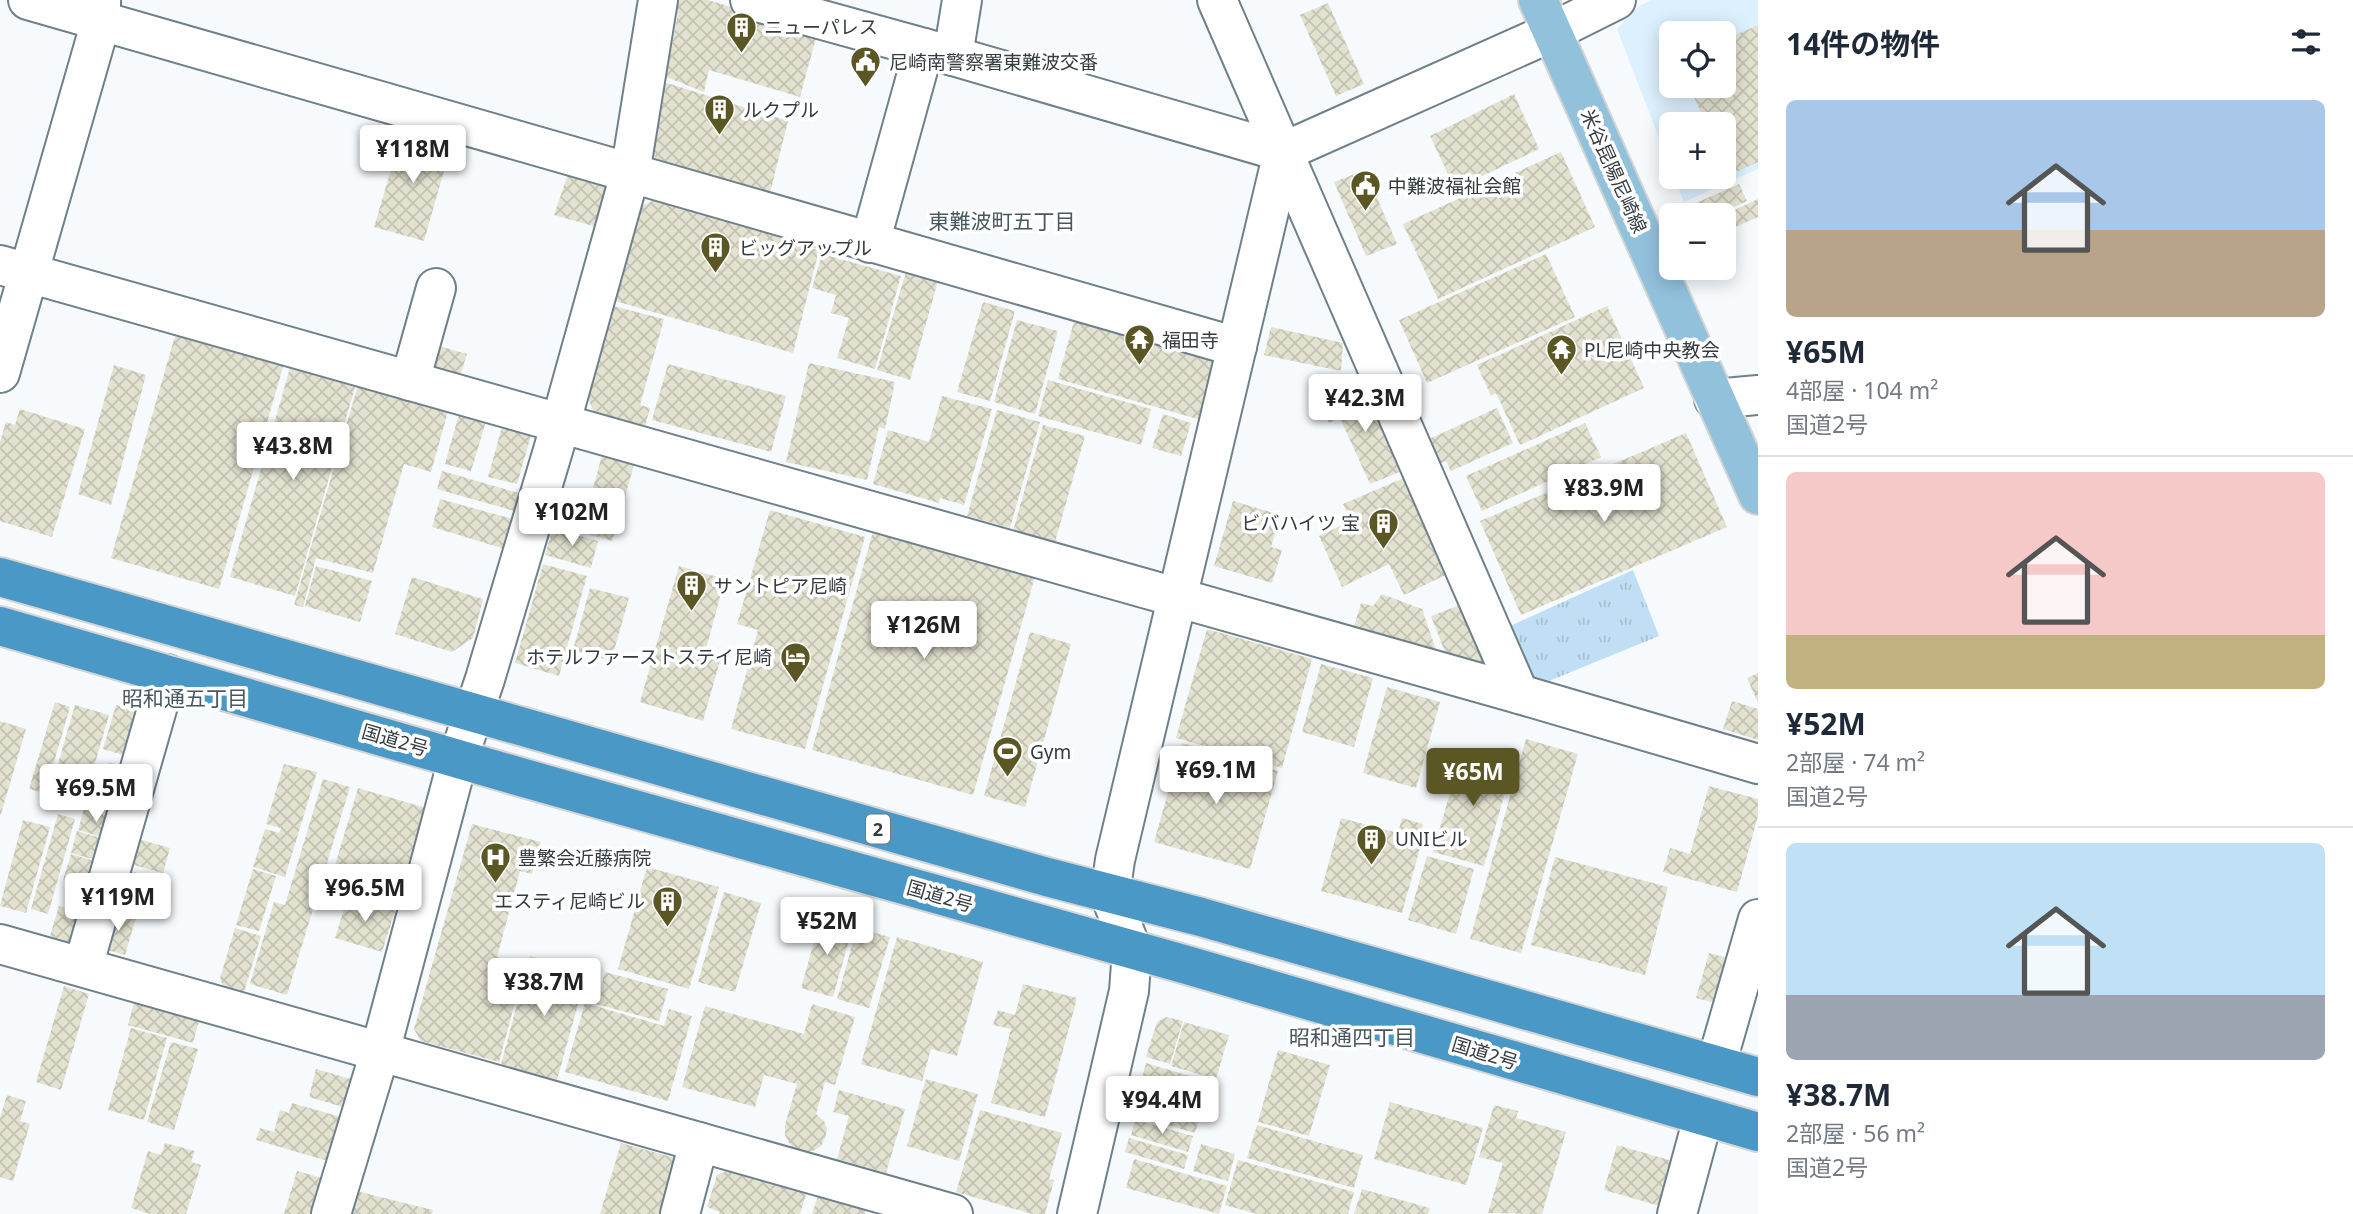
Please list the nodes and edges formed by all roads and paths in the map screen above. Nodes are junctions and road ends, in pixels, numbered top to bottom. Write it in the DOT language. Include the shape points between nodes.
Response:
graph roads {
  1 [pos="28,0"];
  2 [pos="658,0"];
  3 [pos="751,0"];
  4 [pos="962,0"];
  5 [pos="1217,0"];
  6 [pos="1616,0"];
  7 [pos="814,8"];
  8 [pos="101,11"];
  9 [pos="1545,16"];
  10 [pos="939,52"];
  11 [pos="1283,152"];
  12 [pos="630,174"];
  13 [pos="870,243"];
  14 [pos="15,270"];
  15 [pos="436,288"];
  16 [pos="1237,347"];
  17 [pos="0,373"];
  18 [pos="410,381"];
  19 [pos="1758,395"];
  20 [pos="1714,399"];
  21 [pos="561,424"];
  22 [pos="1758,495"];
  23 [pos="0,577"];
  24 [pos="1176,598"];
  25 [pos="0,626"];
  26 [pos="167,674"];
  27 [pos="1519,694"];
  28 [pos="473,713"];
  29 [pos="458,759"];
  30 [pos="1758,764"];
  31 [pos="1110,895"];
  32 [pos="1758,919"];
  33 [pos="0,944"];
  34 [pos="1132,950"];
  35 [pos="83,967"];
  36 [pos="380,1052"];
  37 [pos="1716,1065"];
  38 [pos="1758,1077"];
  39 [pos="1703,1118"];
  40 [pos="1758,1132"];
  41 [pos="699,1142"];
  42 [pos="331,1214"];
  43 [pos="680,1214"];
  44 [pos="954,1214"];
  45 [pos="1077,1214"];
  46 [pos="1677,1214"];
  1 -- 8 [label="street"];
  2 -- 12 [label="street"];
  3 -- 7 [label="street"];
  4 -- 10 [label="street"];
  5 -- 11 [label="street"];
  6 -- 9 [label="street"];
  7 -- 10 [label="street"];
  8 -- 12 [label="street"];
  8 -- 14 [label="street"];
  9 -- 11 [label="street"];
  9 -- 20 [label="main road, 米谷昆陽尼崎線"];
  10 -- 11 [label="street"];
  10 -- 13 [label="street"];
  11 -- 16 [label="street"];
  11 -- 27 [label="street"];
  12 -- 13 [label="street"];
  12 -- 21 [label="street"];
  13 -- 16 [label="street"];
  14 -- 17 [label="street"];
  14 -- 18 [label="street"];
  15 -- 18 [label="street"];
  16 -- 24 [label="street"];
  18 -- 21 [label="street"];
  19 -- 20 [label="street"];
  20 -- 22 [label="main road, 米谷昆陽尼崎線"];
  21 -- 24 [label="street"];
  21 -- 28 [label="street"];
  23 -- 28 [label="highway, 2"];
  24 -- 27 [label="street"];
  24 -- 31 [label="street"];
  25 -- 26 [label="highway, 国道2号"];
  26 -- 29 [label="highway, 国道2号"];
  26 -- 35 [label="street"];
  27 -- 30 [label="street"];
  28 -- 29 [label="street"];
  28 -- 31 [label="highway, 2"];
  29 -- 34 [label="highway, 国道2号"];
  29 -- 36 [label="street"];
  31 -- 34 [label="street"];
  31 -- 37 [label="highway, 2"];
  32 -- 37 [label="street"];
  33 -- 35 [label="street"];
  34 -- 39 [label="highway, 国道2号"];
  34 -- 45 [label="street" via="1129,991"];
  35 -- 36 [label="street"];
  36 -- 41 [label="street"];
  36 -- 42 [label="street"];
  37 -- 38 [label="highway, 2"];
  39 -- 40 [label="highway, 国道2号"];
  39 -- 46 [label="street"];
  41 -- 43 [label="street"];
  41 -- 44 [label="street"];
}
